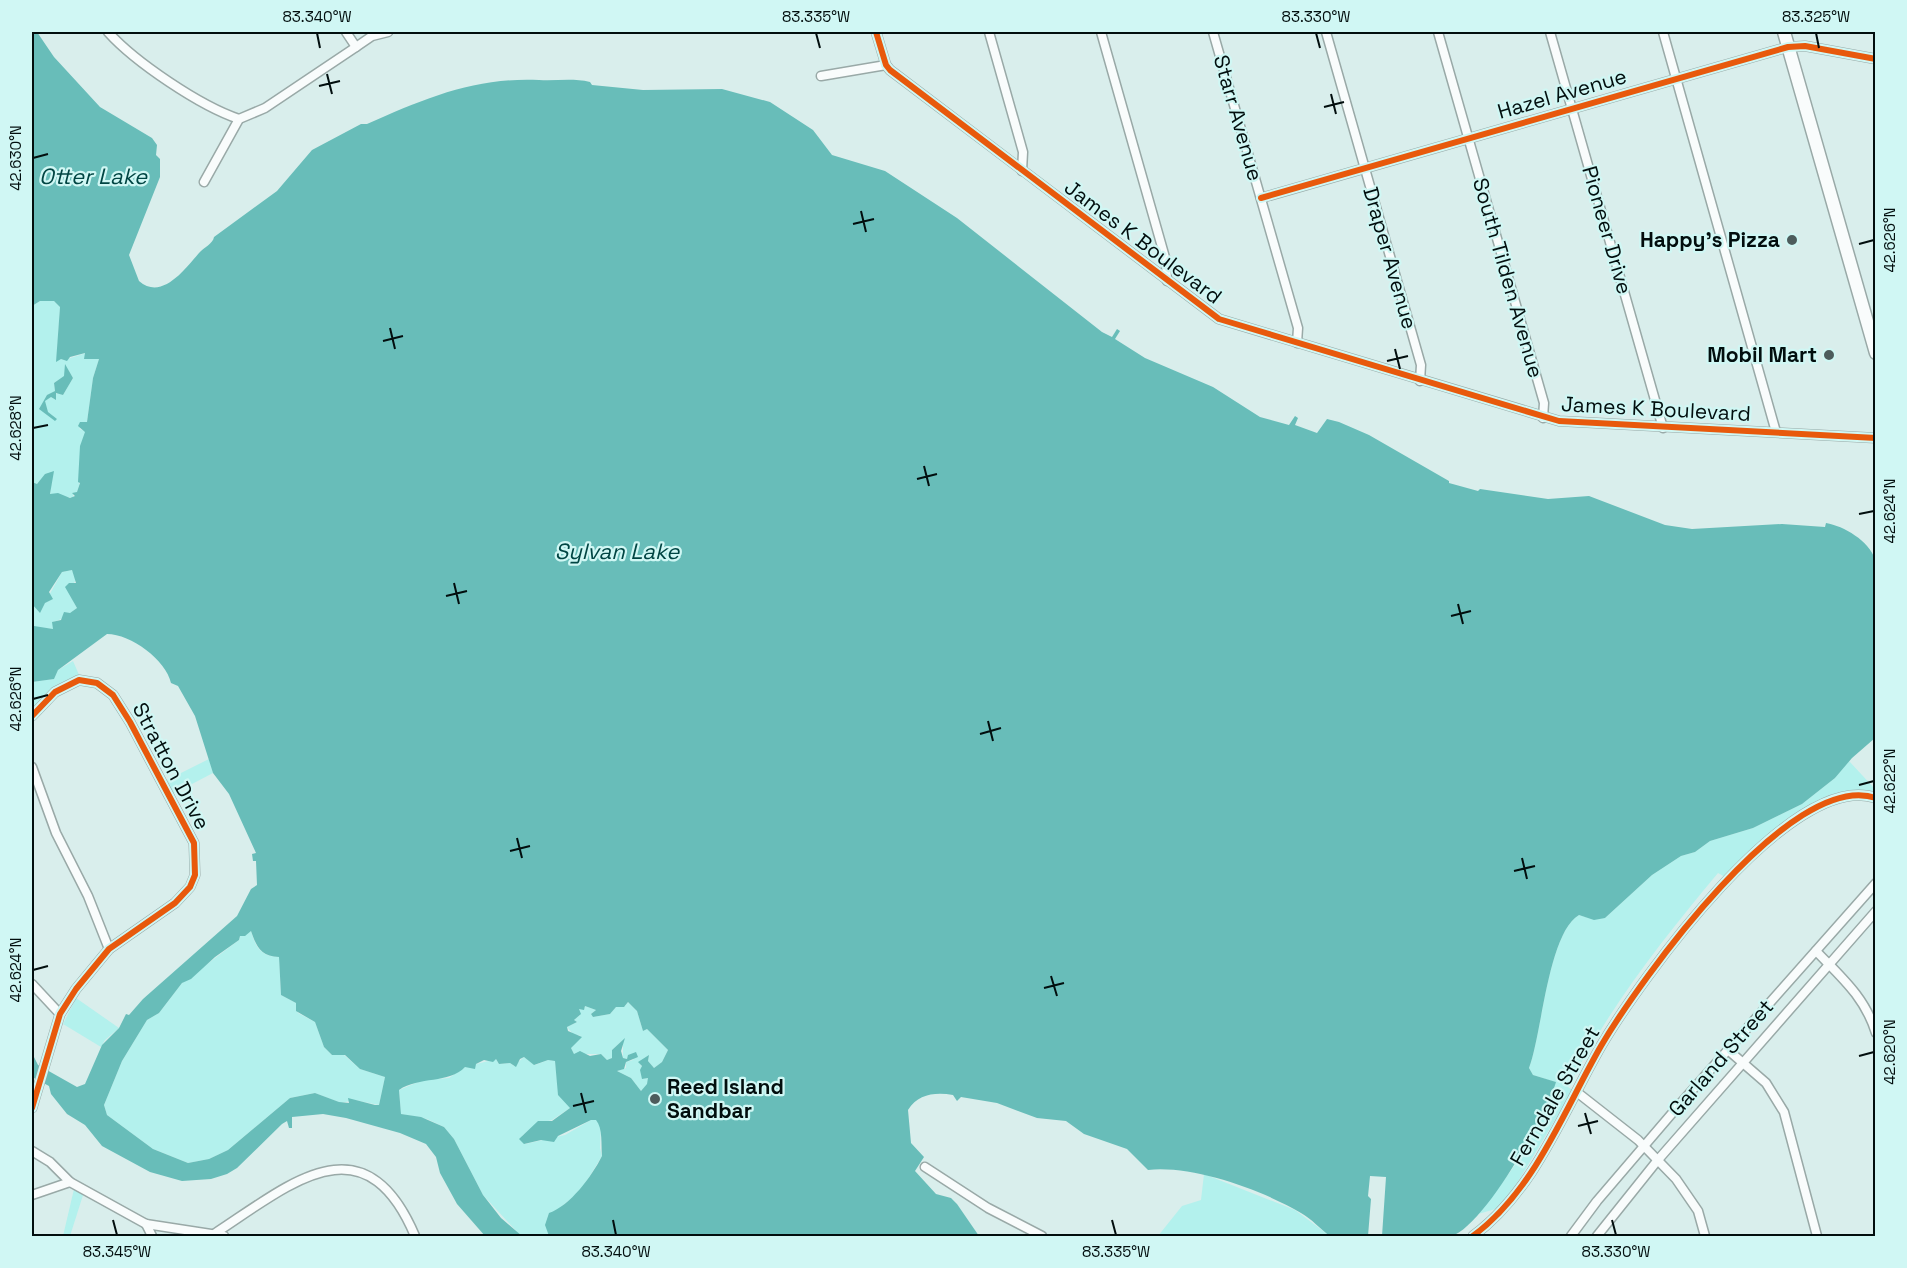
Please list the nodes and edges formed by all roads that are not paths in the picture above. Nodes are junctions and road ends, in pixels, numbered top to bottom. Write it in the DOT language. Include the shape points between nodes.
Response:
graph roads {
  1 [pos="108,32"];
  2 [pos="346,32"];
  3 [pos="388,32"];
  4 [pos="876,32"];
  5 [pos="989,32"];
  6 [pos="1101,32"];
  7 [pos="1213,32"];
  8 [pos="1326,32"];
  9 [pos="1438,32"];
  10 [pos="1550,32"];
  11 [pos="1663,32"];
  12 [pos="1784,32"];
  13 [pos="356,47"];
  14 [pos="1788,47"];
  15 [pos="1875,59"];
  16 [pos="886,65"];
  17 [pos="821,76"];
  18 [pos="1676,79"];
  19 [pos="1572,109"];
  20 [pos="239,118"];
  21 [pos="1468,138"];
  22 [pos="1365,168"];
  23 [pos="1022,171"];
  24 [pos="204,182"];
  25 [pos="1261,198"];
  26 [pos="1167,281"];
  27 [pos="1297,343"];
  28 [pos="1875,353"];
  29 [pos="1420,381"];
  30 [pos="1543,418"];
  31 [pos="1663,428"];
  32 [pos="1776,432"];
  33 [pos="1875,438"];
  34 [pos="32,716"];
  35 [pos="32,767"];
  36 [pos="1875,798"];
  37 [pos="1875,883"];
  38 [pos="1875,911"];
  39 [pos="109,949"];
  40 [pos="1816,951"];
  41 [pos="1828,965"];
  42 [pos="32,984"];
  43 [pos="60,1014"];
  44 [pos="1875,1033"];
  45 [pos="1728,1050"];
  46 [pos="1742,1063"];
  47 [pos="1578,1093"];
  48 [pos="32,1108"];
  49 [pos="1644,1146"];
  50 [pos="32,1150"];
  51 [pos="1657,1161"];
  52 [pos="925,1167"];
  53 [pos="70,1182"];
  54 [pos="32,1195"];
  55 [pos="146,1224"];
  56 [pos="214,1234"];
  57 [pos="152,1236"];
  58 [pos="224,1236"];
  59 [pos="415,1236"];
  60 [pos="1042,1236"];
  61 [pos="1473,1236"];
  62 [pos="1571,1236"];
  63 [pos="1597,1236"];
  64 [pos="1705,1236"];
  65 [pos="1817,1236"];
  1 -- 20 [label="street" via="145,65 208,104"];
  2 -- 13 [label="street"];
  3 -- 13 [label="street" via="372,36"];
  4 -- 16 [label="street"];
  5 -- 23 [label="street" via="1023,152"];
  6 -- 26 [label="street" via="1166,261"];
  7 -- 25 [label="street, Starr Avenue"];
  8 -- 22 [label="street, Draper Avenue"];
  9 -- 21 [label="street, South Tilden Avenue"];
  10 -- 19 [label="street, Pioneer Drive"];
  11 -- 18 [label="street"];
  12 -- 14 [label="highway"];
  13 -- 20 [label="street" via="265,108"];
  14 -- 15 [label="street, Hazel Avenue" via="1805,46"];
  14 -- 18 [label="street, Hazel Avenue"];
  14 -- 28 [label="highway"];
  16 -- 17 [label="street"];
  16 -- 23 [label="street, James K Boulevard"];
  18 -- 19 [label="street, Hazel Avenue"];
  18 -- 32 [label="street"];
  19 -- 21 [label="street, Hazel Avenue"];
  19 -- 31 [label="street, Pioneer Drive"];
  20 -- 24 [label="street"];
  21 -- 22 [label="street, Hazel Avenue"];
  21 -- 30 [label="street, South Tilden Avenue" via="1544,403"];
  22 -- 25 [label="street, Hazel Avenue"];
  22 -- 29 [label="street, Draper Avenue" via="1421,365"];
  23 -- 26 [label="street, James K Boulevard"];
  25 -- 27 [label="street, Starr Avenue" via="1298,328"];
  26 -- 27 [label="street, James K Boulevard" via="1216,318"];
  27 -- 29 [label="street, James K Boulevard"];
  29 -- 30 [label="street, James K Boulevard"];
  30 -- 31 [label="street, James K Boulevard" via="1575,424"];
  31 -- 32 [label="street, James K Boulevard"];
  32 -- 33 [label="street, James K Boulevard"];
  34 -- 39 [label="street, Stratton Drive" via="67,684 89,680 104,687 121,706 194,843 195,874 190,887 158,917"];
  35 -- 39 [label="street" via="56,833"];
  36 -- 47 [label="street, Ferndale Street" via="1856,796 1828,802 1794,819 1761,845 1719,889 1650,974 1601,1046"];
  37 -- 40 [label="street, Garland Street"];
  38 -- 41 [label="street, Garland Street"];
  39 -- 43 [label="street, Stratton Drive"];
  40 -- 41 [label="street"];
  40 -- 45 [label="street, Garland Street"];
  41 -- 44 [label="street" via="1863,1002"];
  41 -- 46 [label="street, Garland Street"];
  42 -- 43 [label="street"];
  43 -- 48 [label="street, Stratton Drive"];
  45 -- 46 [label="street"];
  45 -- 49 [label="street, Garland Street"];
  46 -- 51 [label="street, Garland Street"];
  46 -- 65 [label="street" via="1766,1083 1784,1112"];
  47 -- 49 [label="street"];
  47 -- 61 [label="street, Ferndale Street" via="1515,1196 1490,1224"];
  49 -- 51 [label="street"];
  49 -- 62 [label="street, Garland Street"];
  50 -- 53 [label="street"];
  51 -- 63 [label="street, Garland Street"];
  51 -- 64 [label="street" via="1689,1194"];
  52 -- 60 [label="street" via="984,1206"];
  53 -- 54 [label="street"];
  53 -- 55 [label="street"];
  55 -- 56 [label="street"];
  55 -- 57 [label="street"];
  56 -- 58 [label="street"];
  56 -- 59 [label="street" via="292,1183 324,1170 338,1169 371,1177 388,1190"];
}
